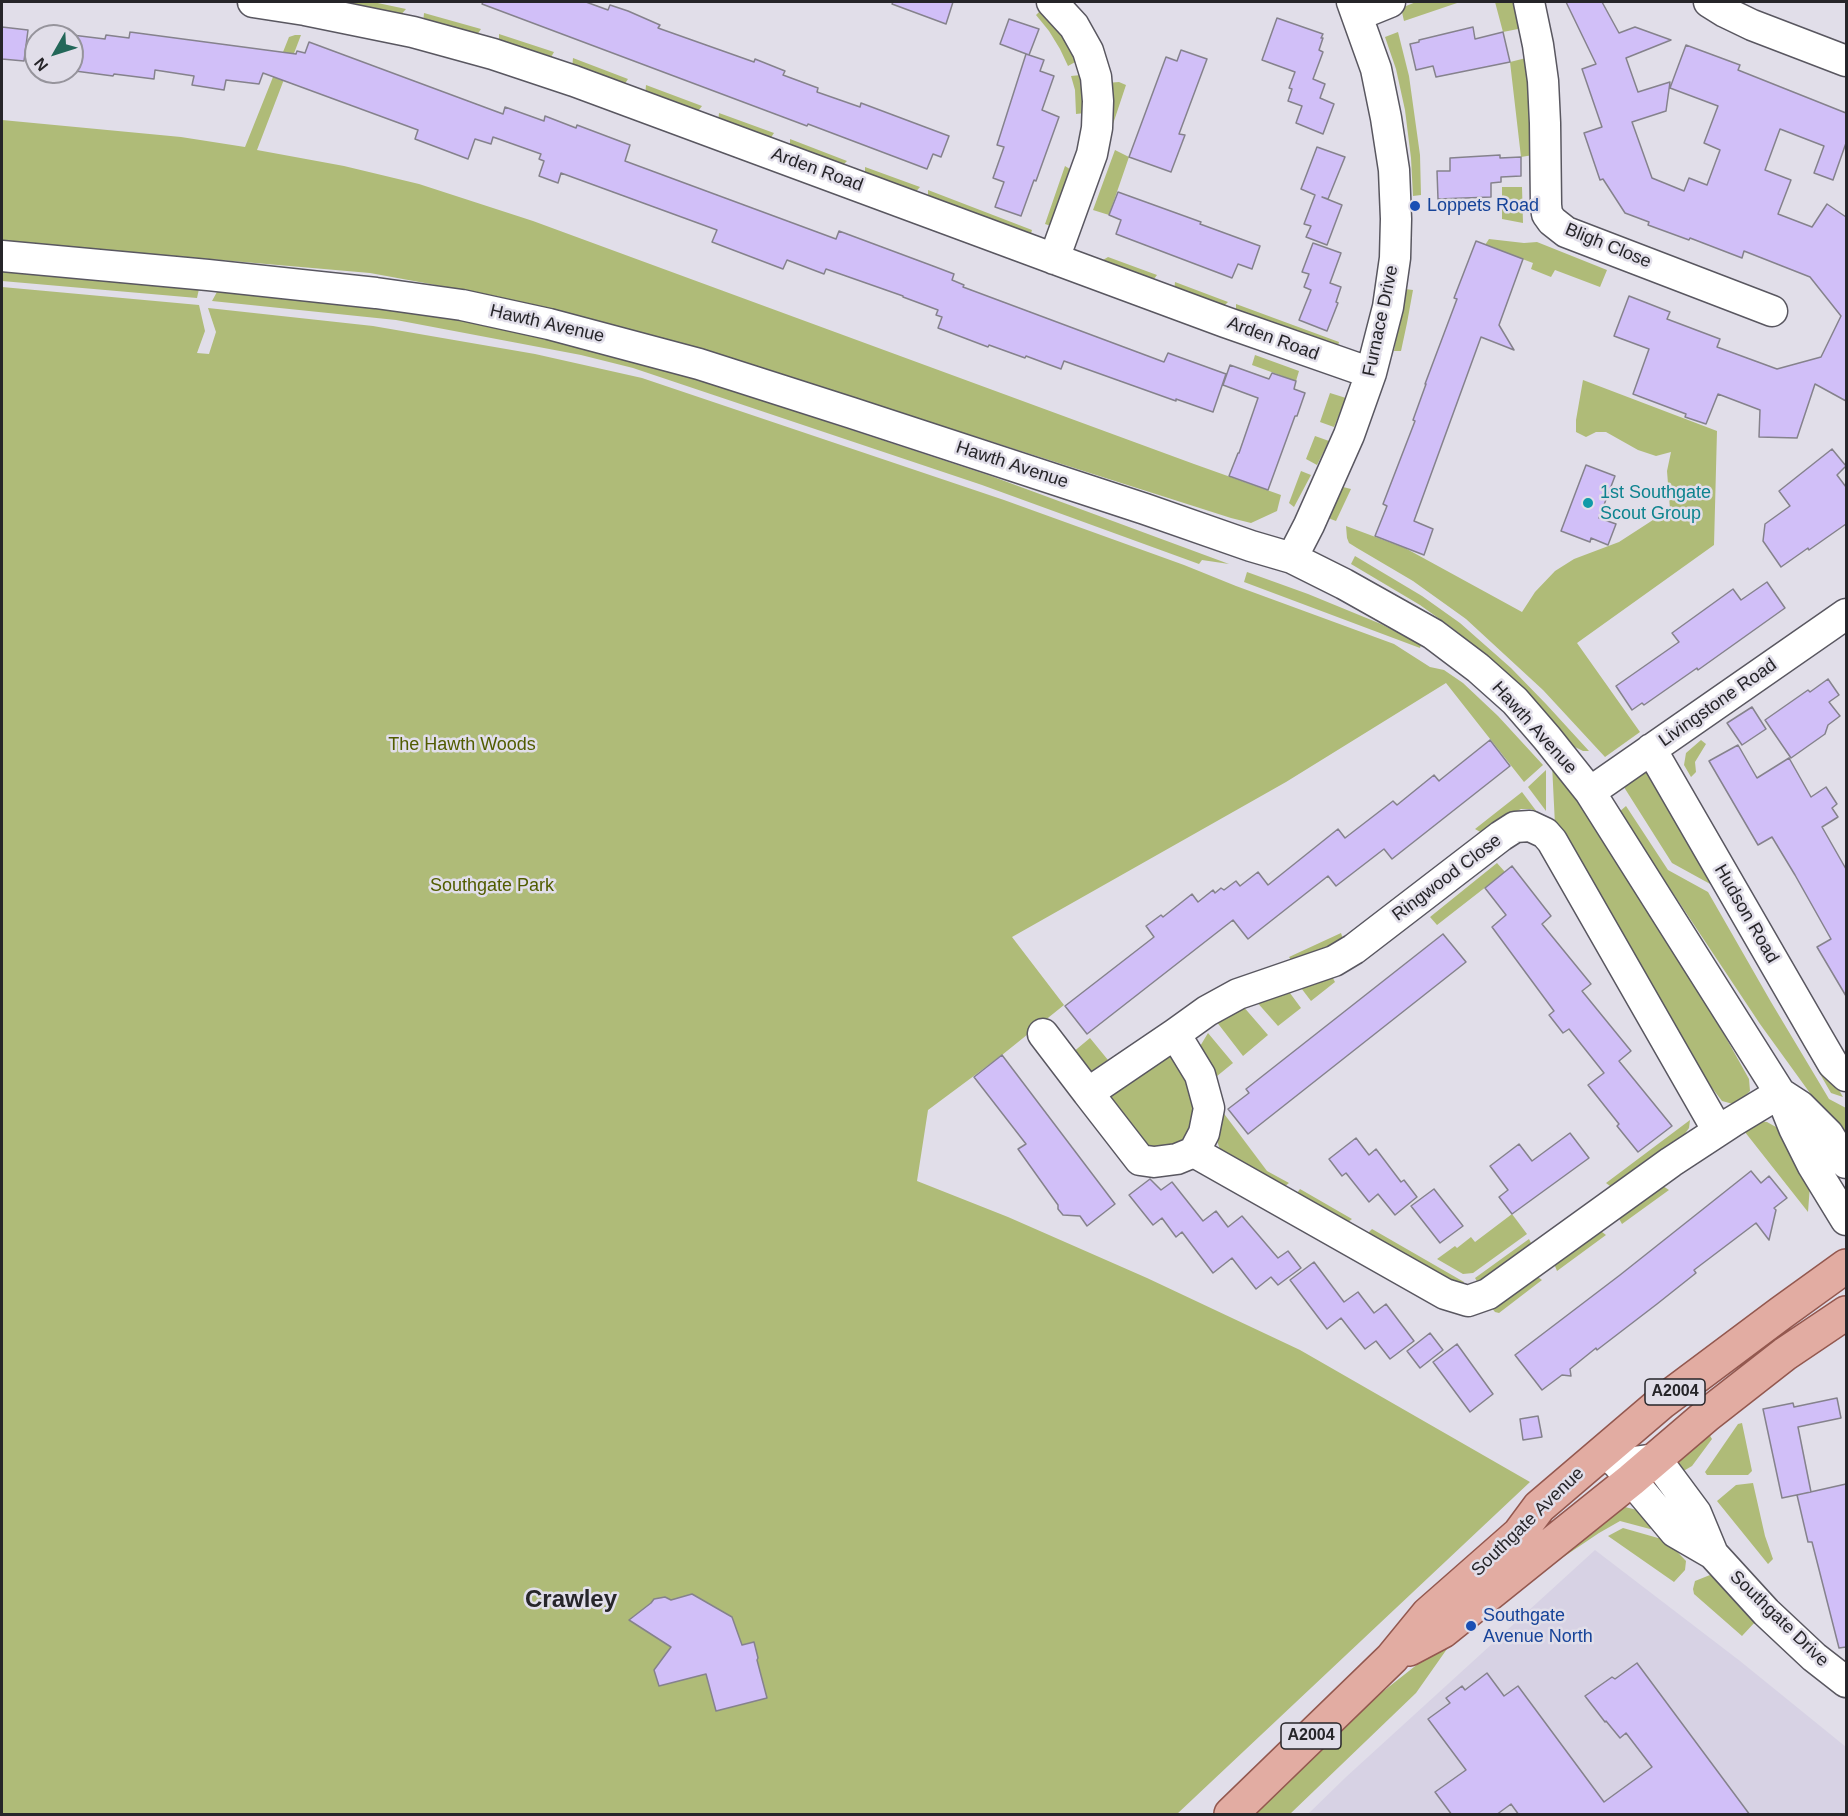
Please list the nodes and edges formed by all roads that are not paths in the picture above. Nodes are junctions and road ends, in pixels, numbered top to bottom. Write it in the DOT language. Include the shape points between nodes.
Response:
graph roads {
  1 [pos="253,2"];
  2 [pos="1052,2"];
  3 [pos="1390,2"];
  4 [pos="1529,2"];
  5 [pos="1709,2"];
  6 [pos="1355,8"];
  7 [pos="1846,62"];
  8 [pos="2,256"];
  9 [pos="1054,259"];
  10 [pos="1772,311"];
  11 [pos="1371,373"];
  12 [pos="1292,558"];
  13 [pos="1846,614"];
  14 [pos="1651,749"];
  15 [pos="1590,792"];
  16 [pos="1043,1034"];
  17 [pos="1175,1034"];
  18 [pos="1846,1076"];
  19 [pos="1088,1093"];
  20 [pos="1780,1093"];
  21 [pos="1718,1131"];
  22 [pos="1194,1152"];
  23 [pos="1846,1163"];
  24 [pos="1846,1220"];
  25 [pos="1846,1266"];
  26 [pos="1846,1313"];
  27 [pos="1656,1459"];
  28 [pos="1617,1465"];
  29 [pos="1713,1554"];
  30 [pos="1392,1658"];
  31 [pos="1846,1682"];
  32 [pos="1231,1815"];
  1 -- 9 [label="street, Arden Road" via="380,25 493,54"];
  2 -- 9 [label="street" via="1074,26 1088,51 1098,101 1092,154"];
  3 -- 6 [label="street"];
  4 -- 10 [label="street, Bligh Close" via="1543,81 1546,205 1552,221 1566,232"];
  5 -- 7 [label="street" via="1752,25"];
  6 -- 11 [label="street, Furnace Drive" via="1376,69 1395,180 1395,258 1388,307"];
  8 -- 12 [label="street, Hawth Avenue" via="376,292 549,324 699,364"];
  9 -- 11 [label="street, Arden Road"];
  11 -- 12 [label="street, Furnace Drive" via="1349,435"];
  12 -- 15 [label="street, Hawth Avenue" via="1433,634 1478,668 1515,701"];
  13 -- 14 [label="street, Livingstone Road"];
  14 -- 15 [label="street, Livingstone Road"];
  14 -- 18 [label="street, Hudson Road" via="1833,1064"];
  15 -- 20 [label="street, Hawth Avenue"];
  16 -- 19 [label="street"];
  17 -- 19 [label="street, Ringwood Close"];
  17 -- 21 [label="street, Ringwood Close" via="1238,994 1334,962 1501,836 1515,827 1530,826 1552,841"];
  17 -- 22 [label="street" via="1200,1075 1209,1108 1204,1133"];
  19 -- 22 [label="street" via="1140,1160 1177,1159"];
  20 -- 21 [label="street"];
  20 -- 23 [label="street, Hawth Avenue" via="1800,1106 1828,1134"];
  20 -- 24 [label="street, Hawth Avenue" via="1794,1128"];
  21 -- 22 [label="street" via="1488,1294 1468,1301 1445,1294"];
  25 -- 28 [label="main road, Southgate Avenue / A2004" via="1662,1402"];
  26 -- 27 [label="main road, Southgate Avenue / A2004" via="1778,1360"];
  27 -- 28 [label="main road, Southgate Avenue / A2004"];
  27 -- 29 [label="street, Southgate Drive" via="1696,1513"];
  28 -- 29 [label="street, Southgate Drive" via="1675,1532"];
  28 -- 30 [label="main road, Southgate Avenue / A2004" via="1443,1631"];
  28 -- 30 [label="main road, Southgate Avenue / A2004" via="1539,1507 1519,1534 1428,1614"];
  29 -- 31 [label="street, Southgate Drive" via="1766,1612"];
  30 -- 32 [label="main road, Southgate Avenue / A2004"];
}
